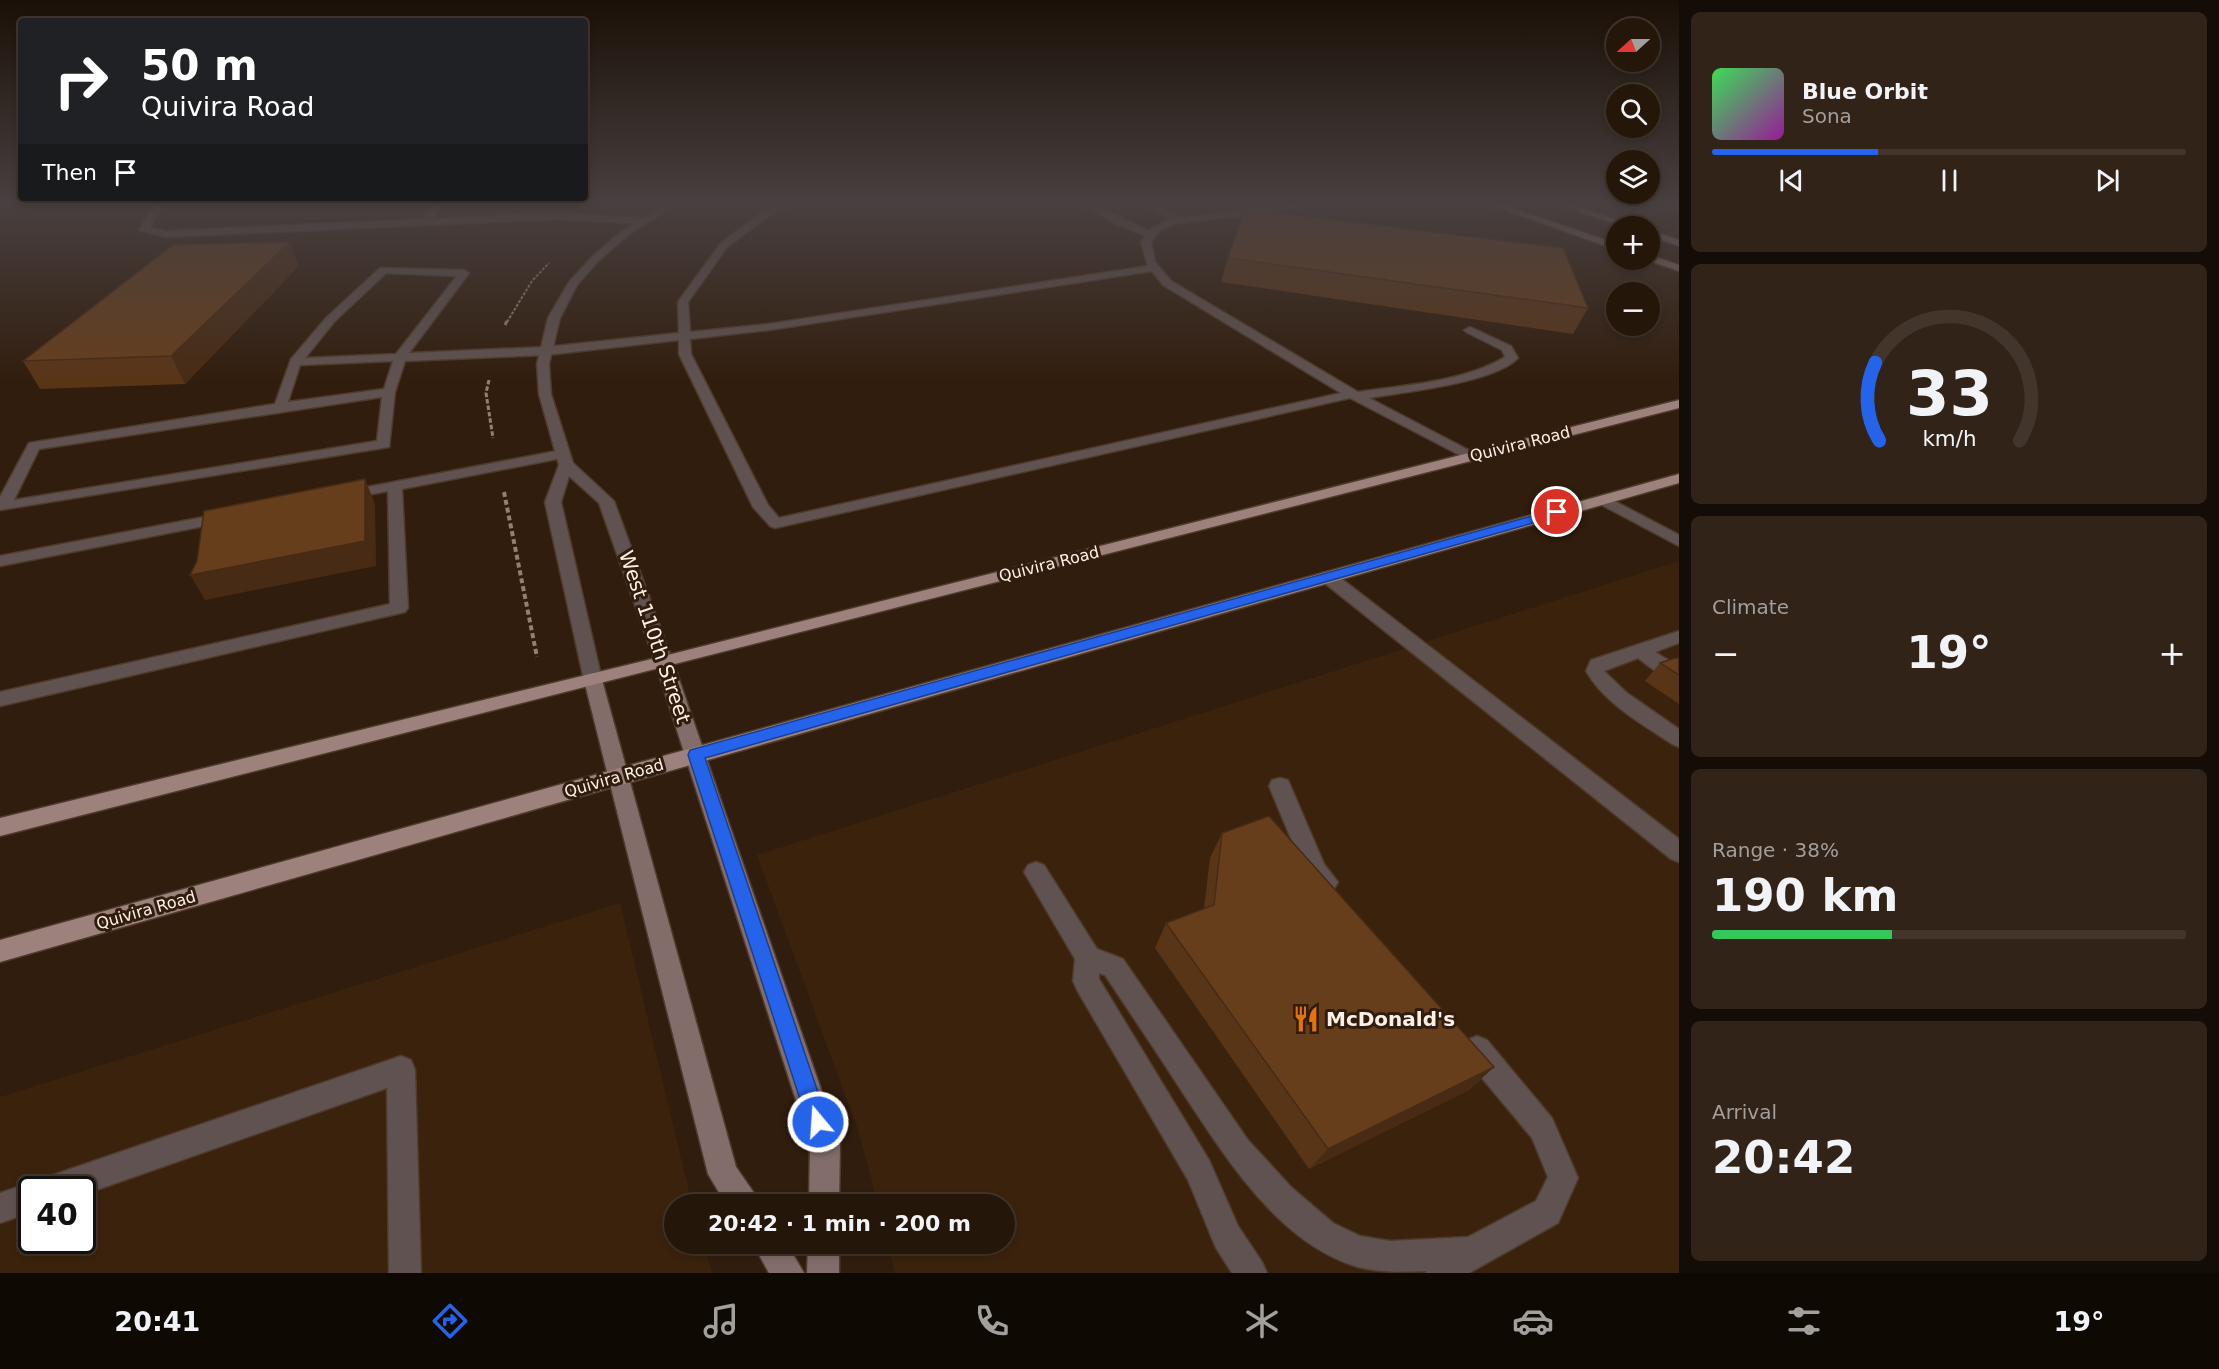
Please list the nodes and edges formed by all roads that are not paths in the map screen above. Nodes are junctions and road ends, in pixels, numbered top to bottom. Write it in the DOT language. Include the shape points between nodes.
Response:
graph roads {
  1 [pos="591,263"];
  2 [pos="710,263"];
  3 [pos="1151,263"];
  4 [pos="1154,268"];
  5 [pos="1470,330"];
  6 [pos="684,336"];
  7 [pos="546,351"];
  8 [pos="401,356"];
  9 [pos="296,362"];
  10 [pos="388,392"];
  11 [pos="1355,395"];
  12 [pos="1679,404"];
  13 [pos="280,407"];
  14 [pos="1471,457"];
  15 [pos="564,460"];
  16 [pos="1679,478"];
  17 [pos="395,486"];
  18 [pos="326,499"];
  19 [pos="1603,500"];
  20 [pos="244,514"];
  21 [pos="1679,541"];
  22 [pos="0,561"];
  23 [pos="1328,577"];
  24 [pos="1674,647"];
  25 [pos="1640,651"];
  26 [pos="664,662"];
  27 [pos="593,680"];
  28 [pos="0,699"];
  29 [pos="1679,739"];
  30 [pos="696,755"];
  31 [pos="619,777"];
  32 [pos="1280,786"];
  33 [pos="0,827"];
  34 [pos="1679,852"];
  35 [pos="1035,872"];
  36 [pos="1346,904"];
  37 [pos="0,951"];
  38 [pos="1088,957"];
  39 [pos="1462,1033"];
  40 [pos="94,1176"];
  41 [pos="736,1194"];
  42 [pos="824,1194"];
  43 [pos="18,1202"];
  44 [pos="0,1208"];
  45 [pos="1471,1253"];
  46 [pos="776,1254"];
  47 [pos="824,1254"];
  48 [pos="405,1273"];
  49 [pos="788,1273"];
  50 [pos="824,1273"];
  51 [pos="1251,1273"];
  52 [pos="1441,1273"];
  1 -- 7 [label="street" via="573,284 554,318"];
  2 -- 6 [label="street" via="683,302"];
  3 -- 4 [label="street"];
  4 -- 6 [label="street" via="769,327"];
  4 -- 11 [label="street" via="1167,283"];
  5 -- 11 [label="street" via="1507,348 1512,358 1503,366 1476,373"];
  6 -- 7 [label="street"];
  6 -- 11 [label="street" via="685,354 760,507 775,522"];
  7 -- 8 [label="street"];
  7 -- 15 [label="street" via="545,394"];
  8 -- 9 [label="street"];
  8 -- 9 [label="street" via="464,273 384,270 330,320"];
  8 -- 10 [label="street"];
  9 -- 13 [label="street"];
  10 -- 13 [label="street"];
  10 -- 13 [label="street" via="384,444 3,506 34,446"];
  11 -- 14 [label="street"];
  12 -- 14 [label="main road, Quivira Road"];
  14 -- 26 [label="main road, Quivira Road"];
  15 -- 17 [label="street"];
  15 -- 26 [label="street, West 110th Street" via="606,501"];
  15 -- 27 [label="street" via="554,502"];
  16 -- 19 [label="main road, Quivira Road"];
  17 -- 18 [label="street"];
  17 -- 28 [label="street" via="399,608"];
  19 -- 21 [label="street"];
  19 -- 23 [label="main road, Quivira Road"];
  20 -- 22 [label="street"];
  23 -- 30 [label="main road, Quivira Road"];
  23 -- 34 [label="street"];
  24 -- 25 [label="street"];
  24 -- 25 [label="street"];
  25 -- 29 [label="street" via="1598,665 1595,671 1599,681"];
  26 -- 27 [label="main road, Quivira Road"];
  26 -- 30 [label="street, West 110th Street"];
  27 -- 31 [label="street"];
  27 -- 33 [label="main road, Quivira Road"];
  30 -- 31 [label="main road, Quivira Road"];
  30 -- 42 [label="street, West 110th Street" via="825,1144"];
  31 -- 37 [label="main road, Quivira Road"];
  31 -- 41 [label="street" via="723,1174"];
  32 -- 36 [label="street" via="1315,870"];
  35 -- 38 [label="street"];
  38 -- 45 [label="street" via="1114,967 1238,1150 1280,1198 1322,1234 1358,1251 1390,1257"];
  38 -- 51 [label="street" via="1086,981 1199,1170 1227,1237"];
  39 -- 45 [label="street" via="1542,1128 1563,1178 1547,1212"];
  40 -- 48 [label="street" via="401,1070"];
  43 -- 44 [label="street"];
  45 -- 52 [label="street"];
  46 -- 49 [label="street"];
  47 -- 50 [label="street"];
}
